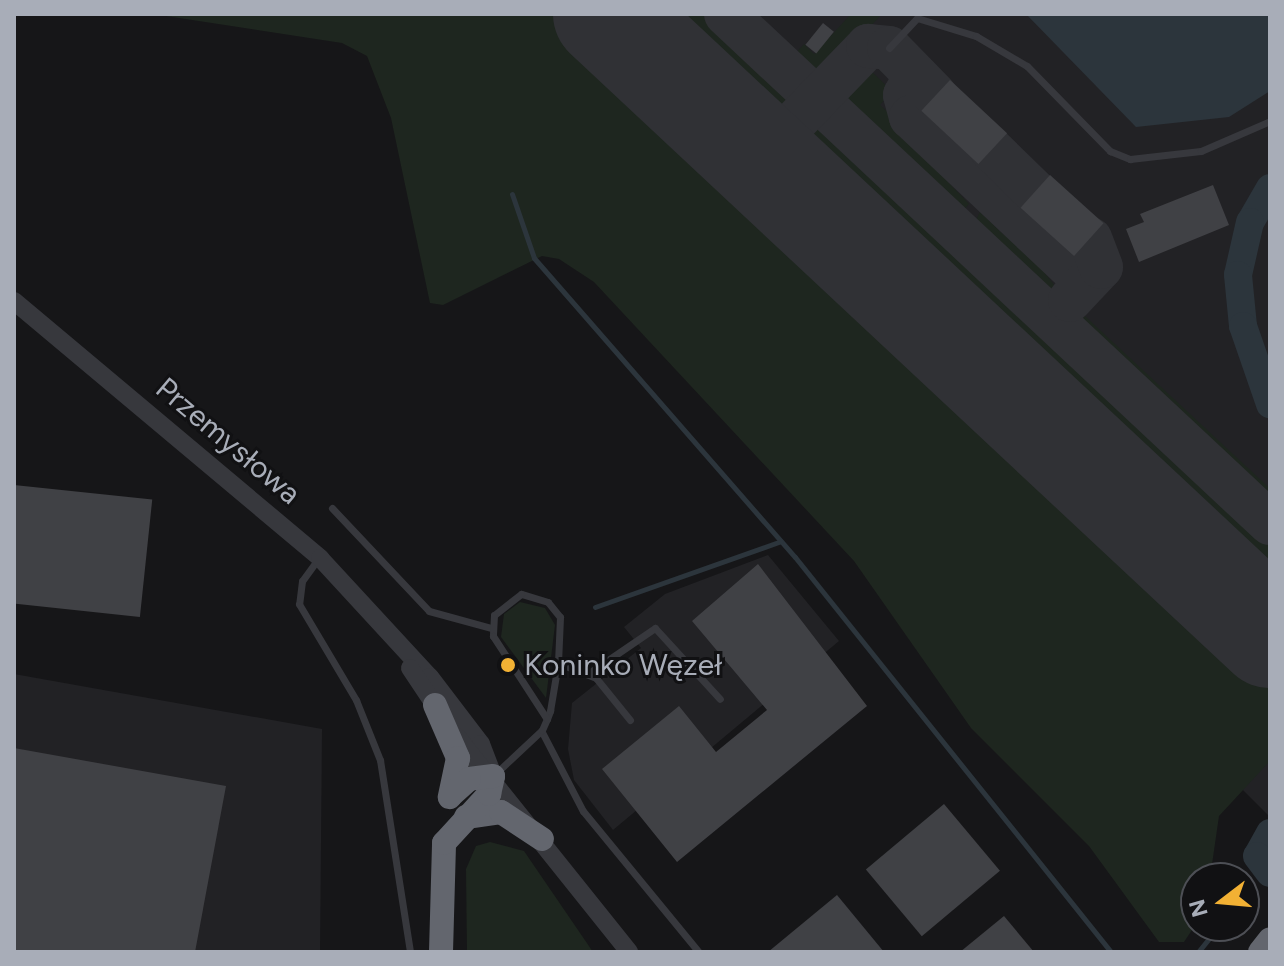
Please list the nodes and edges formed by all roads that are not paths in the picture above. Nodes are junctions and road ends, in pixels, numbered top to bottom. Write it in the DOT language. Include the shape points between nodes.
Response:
graph roads {
  1 [pos="915,16"];
  2 [pos="889,48"];
  3 [pos="1270,121"];
  4 [pos="14,301"];
  5 [pos="332,508"];
  6 [pos="320,558"];
  7 [pos="491,628"];
  8 [pos="392,638"];
  9 [pos="558,663"];
  10 [pos="589,673"];
  11 [pos="720,699"];
  12 [pos="435,705"];
  13 [pos="547,719"];
  14 [pos="630,720"];
  15 [pos="542,732"];
  16 [pos="493,776"];
  17 [pos="451,795"];
  18 [pos="464,818"];
  19 [pos="542,839"];
  20 [pos="439,881"];
  21 [pos="1270,939"];
  22 [pos="410,952"];
  23 [pos="441,952"];
  24 [pos="629,952"];
  25 [pos="699,952"];
  26 [pos="1260,952"];
  1 -- 2 [label="lane"];
  1 -- 3 [label="lane" via="1012,55 1110,151 1130,159 1201,151"];
  4 -- 6 [label="street, Przemysłowa"];
  5 -- 7 [label="lane" via="429,611"];
  6 -- 8 [label="street, Przemysłowa"];
  6 -- 22 [label="lane" via="302,581 299,604 356,700 380,760"];
  7 -- 9 [label="lane" via="508,600 521,594 542,598 560,617"];
  7 -- 13 [label="lane" via="499,652"];
  8 -- 12 [label="street, Przemysłowa"];
  8 -- 16 [label="street, Przemysłowa" via="481,744"];
  9 -- 10 [label="lane"];
  9 -- 13 [label="lane"];
  10 -- 11 [label="lane" via="655,628"];
  10 -- 14 [label="lane"];
  12 -- 16 [label="street, Przemysłowa" via="469,755"];
  12 -- 17 [label="highway" via="457,750"];
  13 -- 15 [label="lane"];
  15 -- 16 [label="lane"];
  15 -- 25 [label="lane" via="583,811"];
  16 -- 17 [label="highway" via="469,779"];
  16 -- 18 [label="highway" via="489,794"];
  16 -- 19 [label="street, Przemysłowa"];
  17 -- 20 [label="highway" via="437,842"];
  18 -- 19 [label="highway" via="501,812"];
  18 -- 20 [label="highway" via="444,843"];
  19 -- 24 [label="street, Przemysłowa"];
  20 -- 23 [label="highway"];
  21 -- 26 [label="highway"];
}
